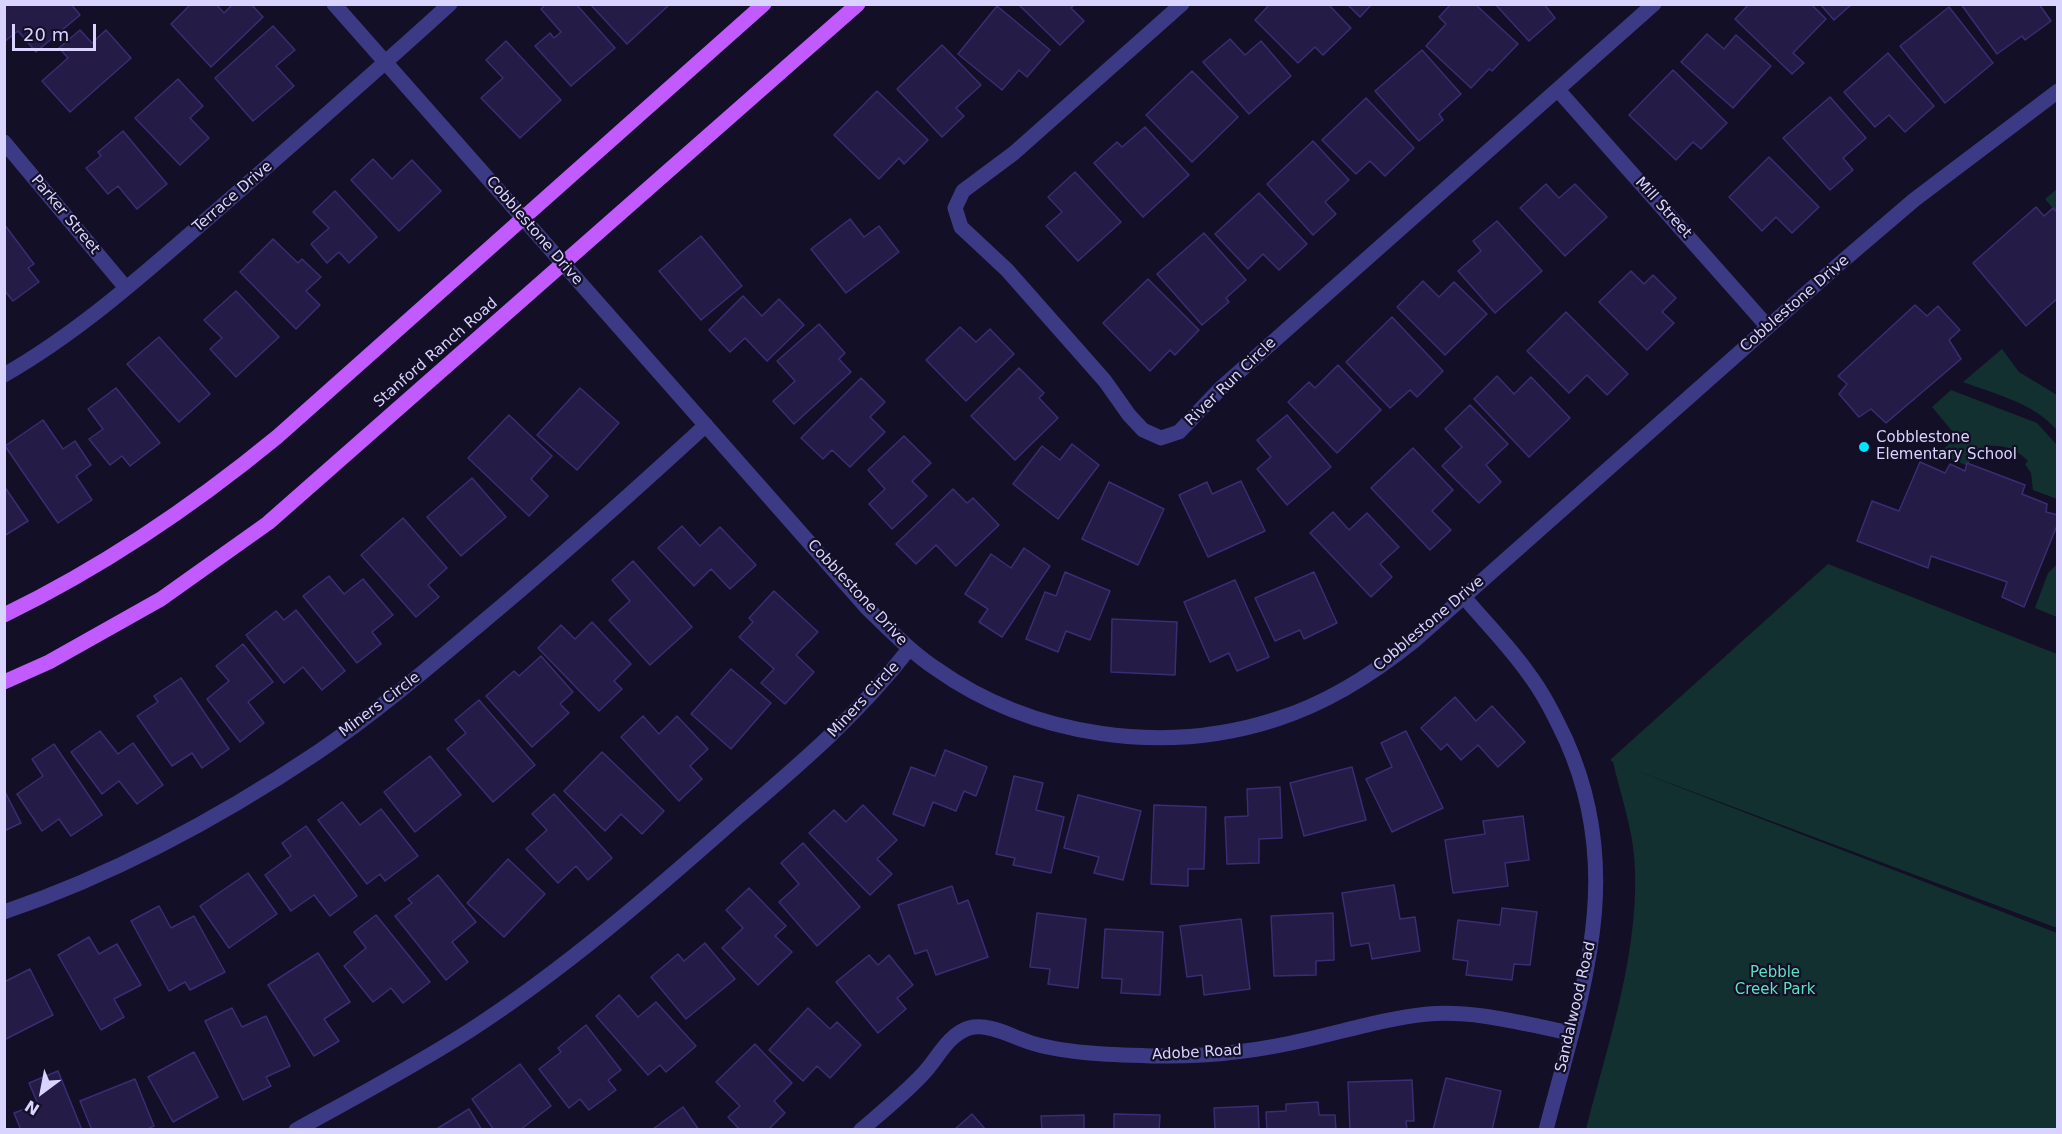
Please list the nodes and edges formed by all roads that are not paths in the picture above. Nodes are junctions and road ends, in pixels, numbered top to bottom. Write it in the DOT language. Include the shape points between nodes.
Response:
graph roads {
  1 [pos="333,4"];
  2 [pos="450,4"];
  3 [pos="764,4"];
  4 [pos="858,4"];
  5 [pos="1182,4"];
  6 [pos="1654,4"];
  7 [pos="385,62"];
  8 [pos="1558,90"];
  9 [pos="2058,91"];
  10 [pos="4,141"];
  11 [pos="523,219"];
  12 [pos="564,265"];
  13 [pos="126,288"];
  14 [pos="1768,327"];
  15 [pos="4,375"];
  16 [pos="706,425"];
  17 [pos="1464,597"];
  18 [pos="4,615"];
  19 [pos="909,649"];
  20 [pos="4,682"];
  21 [pos="4,912"];
  22 [pos="1571,1033"];
  23 [pos="296,1130"];
  24 [pos="861,1130"];
  25 [pos="1546,1130"];
  1 -- 7 [label="street, Cobblestone Drive"];
  2 -- 7 [label="street, Terrace Drive"];
  3 -- 11 [label="main road"];
  4 -- 12 [label="main road, Stanford Ranch Road"];
  5 -- 8 [label="street, River Run Circle" via="1014,153 963,190 955,208 961,227 1007,270 1143,430 1161,438 1179,432 1222,387"];
  6 -- 8 [label="street, River Run Circle"];
  7 -- 11 [label="street, Cobblestone Drive"];
  7 -- 13 [label="street, Terrace Drive"];
  8 -- 14 [label="street, Mill Street"];
  9 -- 14 [label="street, Cobblestone Drive" via="1914,200"];
  10 -- 13 [label="street, Parker Street"];
  11 -- 12 [label="street, Cobblestone Drive"];
  11 -- 18 [label="main road" via="231,475 75,579"];
  12 -- 16 [label="street, Cobblestone Drive"];
  12 -- 20 [label="main road, Stanford Ranch Road" via="268,523 161,599 49,662"];
  13 -- 15 [label="street, Terrace Drive" via="67,334"];
  14 -- 17 [label="street, Cobblestone Drive"];
  16 -- 19 [label="street, Cobblestone Drive" via="867,608"];
  16 -- 21 [label="street, Miners Circle" via="505,603 320,751 228,809 138,857"];
  17 -- 19 [label="street, Cobblestone Drive" via="1383,666 1348,688 1277,719 1231,731 1181,736 1133,738 1102,734 1027,716 981,696"];
  17 -- 22 [label="street, Sandalwood Road" via="1529,674 1555,714 1587,796 1594,835 1595,918 1587,973"];
  19 -- 23 [label="street, Miners Circle" via="825,742 594,940 469,1031"];
  22 -- 24 [label="street, Adobe Road" via="1479,1016 1430,1014 1385,1020 1262,1049 1162,1056 1049,1047 995,1029 972,1028 952,1039 924,1074"];
  22 -- 25 [label="street, Sandalwood Road"];
}
